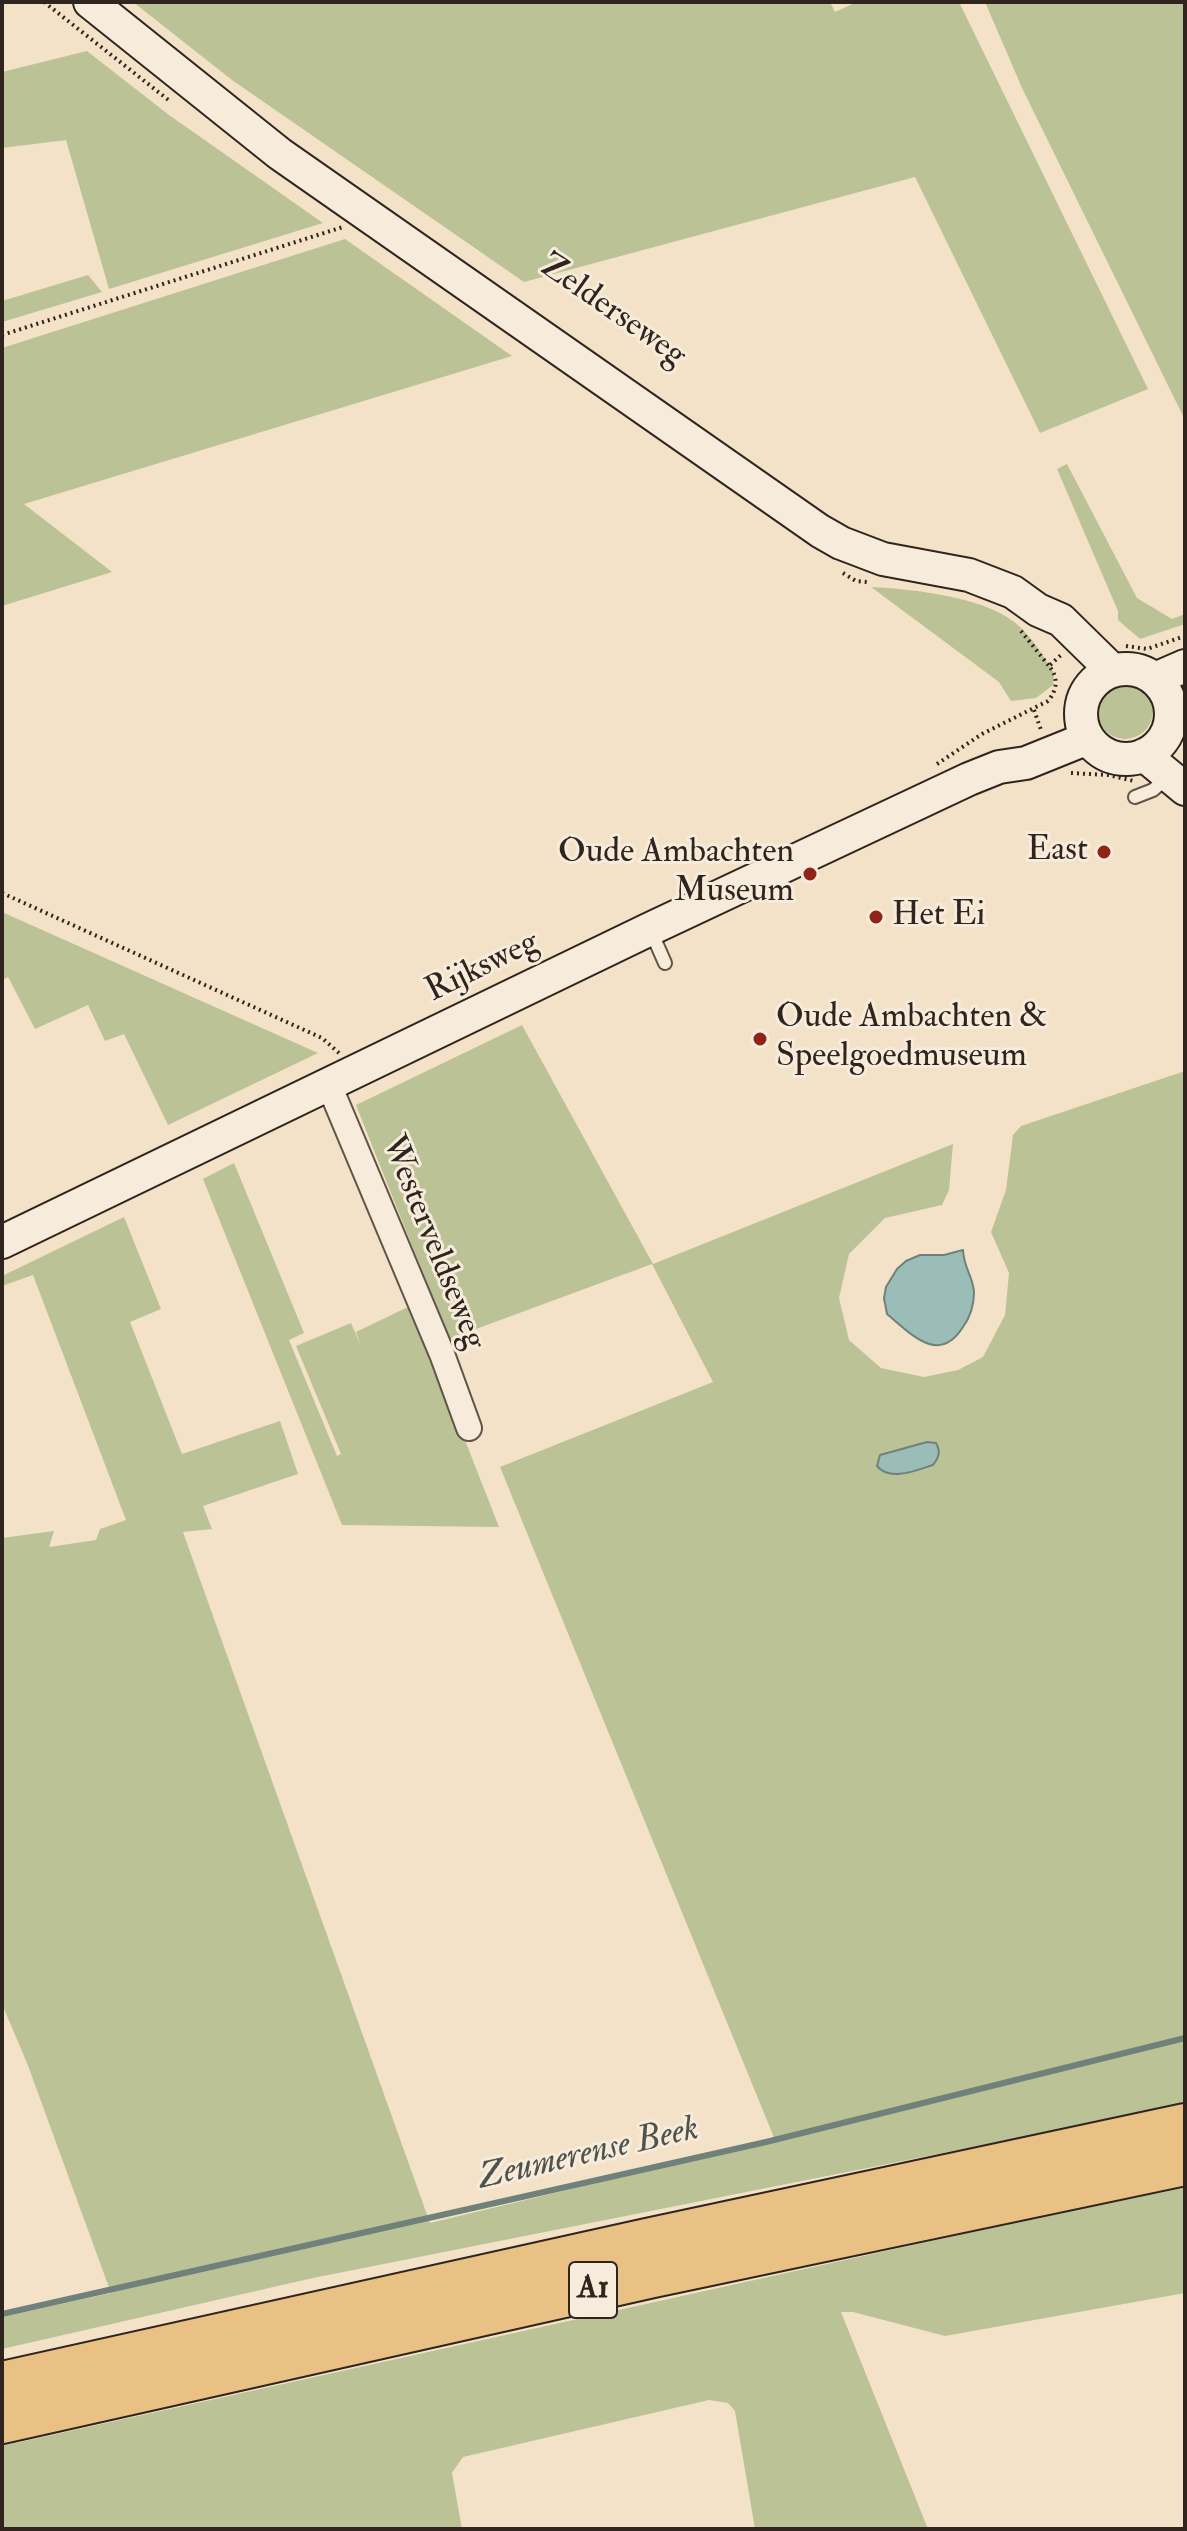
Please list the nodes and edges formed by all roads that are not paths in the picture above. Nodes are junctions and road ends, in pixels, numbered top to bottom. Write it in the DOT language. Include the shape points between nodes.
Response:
graph roads {
  1 [pos="90,2"];
  2 [pos="1185,644"];
  3 [pos="1170,691"];
  4 [pos="1093,703"];
  5 [pos="1154,747"];
  6 [pos="1173,779"];
  7 [pos="1135,797"];
  8 [pos="650,929"];
  9 [pos="665,963"];
  10 [pos="343,1078"];
  11 [pos="2,1242"];
  12 [pos="469,1428"];
  13 [pos="1185,2125"];
  14 [pos="1185,2164"];
  15 [pos="2,2383"];
  16 [pos="2,2422"];
  1 -- 4 [label="main road, Zelderseweg" via="280,154 820,531 883,559 945,569 1013,592 1038,610"];
  2 -- 3 [label="main road"];
  3 -- 4 [label="main road" via="1142,671 1127,668"];
  3 -- 5 [label="main road" via="1171,721"];
  4 -- 5 [label="main road" via="1107,755 1119,758"];
  4 -- 8 [label="main road, Rijksweg" via="1026,763 999,767"];
  5 -- 6 [label="main road"];
  6 -- 7 [label="lane"];
  8 -- 9 [label="lane"];
  8 -- 10 [label="main road, Rijksweg"];
  10 -- 11 [label="main road, Rijksweg"];
  10 -- 12 [label="street, Westerveldseweg"];
  13 -- 15 [label="highway, A1"];
  14 -- 16 [label="highway, A1" via="637,2279"];
}
